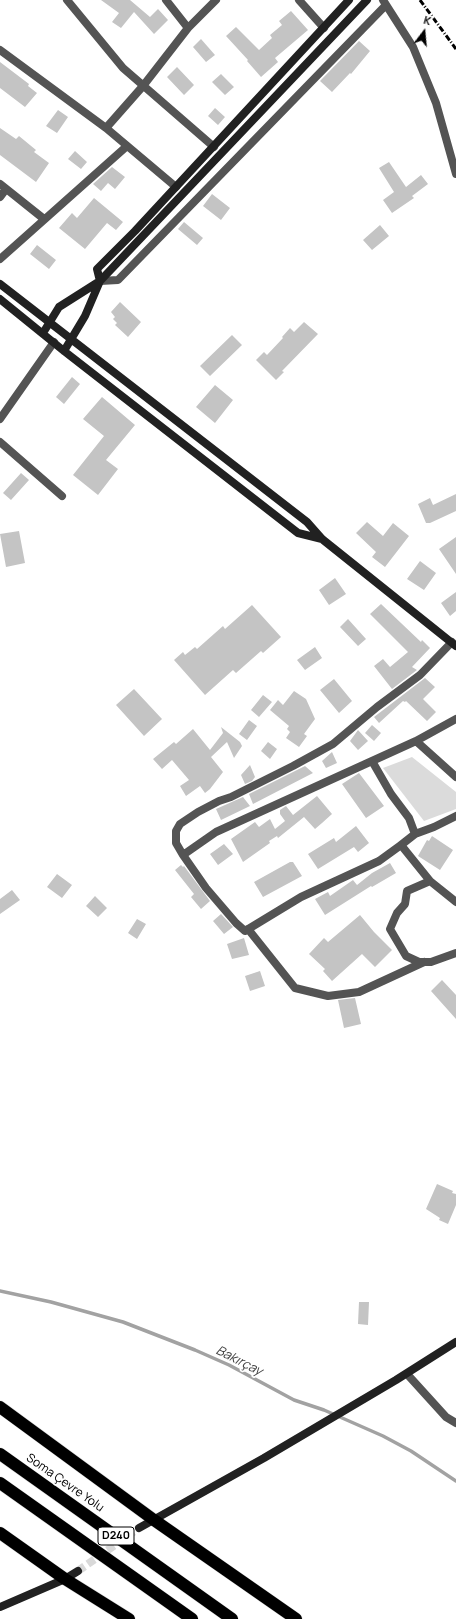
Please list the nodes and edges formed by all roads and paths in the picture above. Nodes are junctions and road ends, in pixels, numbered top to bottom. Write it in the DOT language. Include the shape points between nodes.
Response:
graph roads {
  1 [pos="67,0"];
  2 [pos="166,0"];
  3 [pos="216,0"];
  4 [pos="299,0"];
  5 [pos="349,0"];
  6 [pos="367,0"];
  7 [pos="384,3"];
  8 [pos="188,28"];
  9 [pos="324,28"];
  10 [pos="0,50"];
  11 [pos="143,86"];
  12 [pos="106,128"];
  13 [pos="127,146"];
  14 [pos="214,147"];
  15 [pos="456,174"];
  16 [pos="3,187"];
  17 [pos="176,187"];
  18 [pos="0,197"];
  19 [pos="44,219"];
  20 [pos="0,259"];
  21 [pos="100,281"];
  22 [pos="0,284"];
  23 [pos="0,299"];
  24 [pos="49,322"];
  25 [pos="43,333"];
  26 [pos="71,339"];
  27 [pos="54,342"];
  28 [pos="64,351"];
  29 [pos="0,419"];
  30 [pos="0,442"];
  31 [pos="62,496"];
  32 [pos="322,539"];
  33 [pos="454,644"];
  34 [pos="456,719"];
  35 [pos="416,742"];
  36 [pos="372,761"];
  37 [pos="456,777"];
  38 [pos="456,816"];
  39 [pos="415,834"];
  40 [pos="401,845"];
  41 [pos="182,855"];
  42 [pos="430,881"];
  43 [pos="456,902"];
  44 [pos="248,928"];
  45 [pos="456,953"];
  46 [pos="424,962"];
  47 [pos="456,1342"];
  48 [pos="407,1374"];
  49 [pos="0,1408"];
  50 [pos="456,1423"];
  51 [pos="0,1454"];
  52 [pos="0,1483"];
  53 [pos="154,1520"];
  54 [pos="139,1528"];
  55 [pos="0,1533"];
  56 [pos="78,1571"];
  57 [pos="65,1579"];
  58 [pos="0,1607"];
  59 [pos="129,1619"];
  60 [pos="192,1619"];
  61 [pos="232,1619"];
  62 [pos="296,1619"];
  1 -- 11 [label="street" via="123,68"];
  2 -- 8 [label="street"];
  3 -- 8 [label="street"];
  4 -- 9 [label="street"];
  5 -- 9 [label="main road"];
  6 -- 21 [label="main road"];
  7 -- 15 [label="street" via="413,48 436,103"];
  7 -- 21 [label="street" via="118,280"];
  8 -- 11 [label="street"];
  9 -- 14 [label="main road"];
  10 -- 12 [label="street"];
  11 -- 12 [label="street"];
  11 -- 14 [label="street"];
  12 -- 13 [label="street"];
  13 -- 17 [label="street"];
  13 -- 19 [label="street"];
  14 -- 17 [label="main road"];
  16 -- 18 [label="street"];
  16 -- 19 [label="street"];
  17 -- 21 [label="main road" via="97,269"];
  19 -- 20 [label="street"];
  21 -- 24 [label="main road" via="59,307"];
  21 -- 26 [label="main road" via="85,316"];
  22 -- 24 [label="main road"];
  23 -- 25 [label="main road"];
  24 -- 25 [label="main road"];
  24 -- 26 [label="main road"];
  25 -- 27 [label="main road"];
  26 -- 28 [label="main road"];
  26 -- 32 [label="main road" via="307,522"];
  27 -- 28 [label="main road"];
  27 -- 29 [label="street"];
  28 -- 32 [label="main road" via="298,533"];
  30 -- 31 [label="street"];
  32 -- 33 [label="main road"];
  33 -- 41 [label="street" via="420,675 333,744 212,805 180,824 176,831 176,843"];
  34 -- 35 [label="street"];
  35 -- 36 [label="street"];
  35 -- 37 [label="street"];
  36 -- 39 [label="street" via="391,794 409,818"];
  36 -- 41 [label="street" via="216,832"];
  38 -- 39 [label="street"];
  39 -- 40 [label="street"];
  40 -- 42 [label="street"];
  40 -- 44 [label="street" via="379,861 301,897"];
  41 -- 44 [label="street" via="236,923 245,931"];
  42 -- 43 [label="street"];
  42 -- 46 [label="street" via="407,891 405,904 397,913 390,929 406,956"];
  44 -- 46 [label="street" via="295,988 328,996 358,992"];
  45 -- 46 [label="street"];
  47 -- 48 [label="main road"];
  48 -- 50 [label="street" via="446,1417"];
  48 -- 53 [label="main road"];
  49 -- 53 [label="highway"];
  51 -- 61 [label="highway, Soma Çevre Yolu / D240"];
  52 -- 60 [label="highway, D240"];
  53 -- 54 [label="main road"];
  53 -- 62 [label="highway"];
  55 -- 57 [label="highway"];
  56 -- 57 [label="main road"];
  57 -- 58 [label="main road"];
  57 -- 59 [label="highway"];
}
